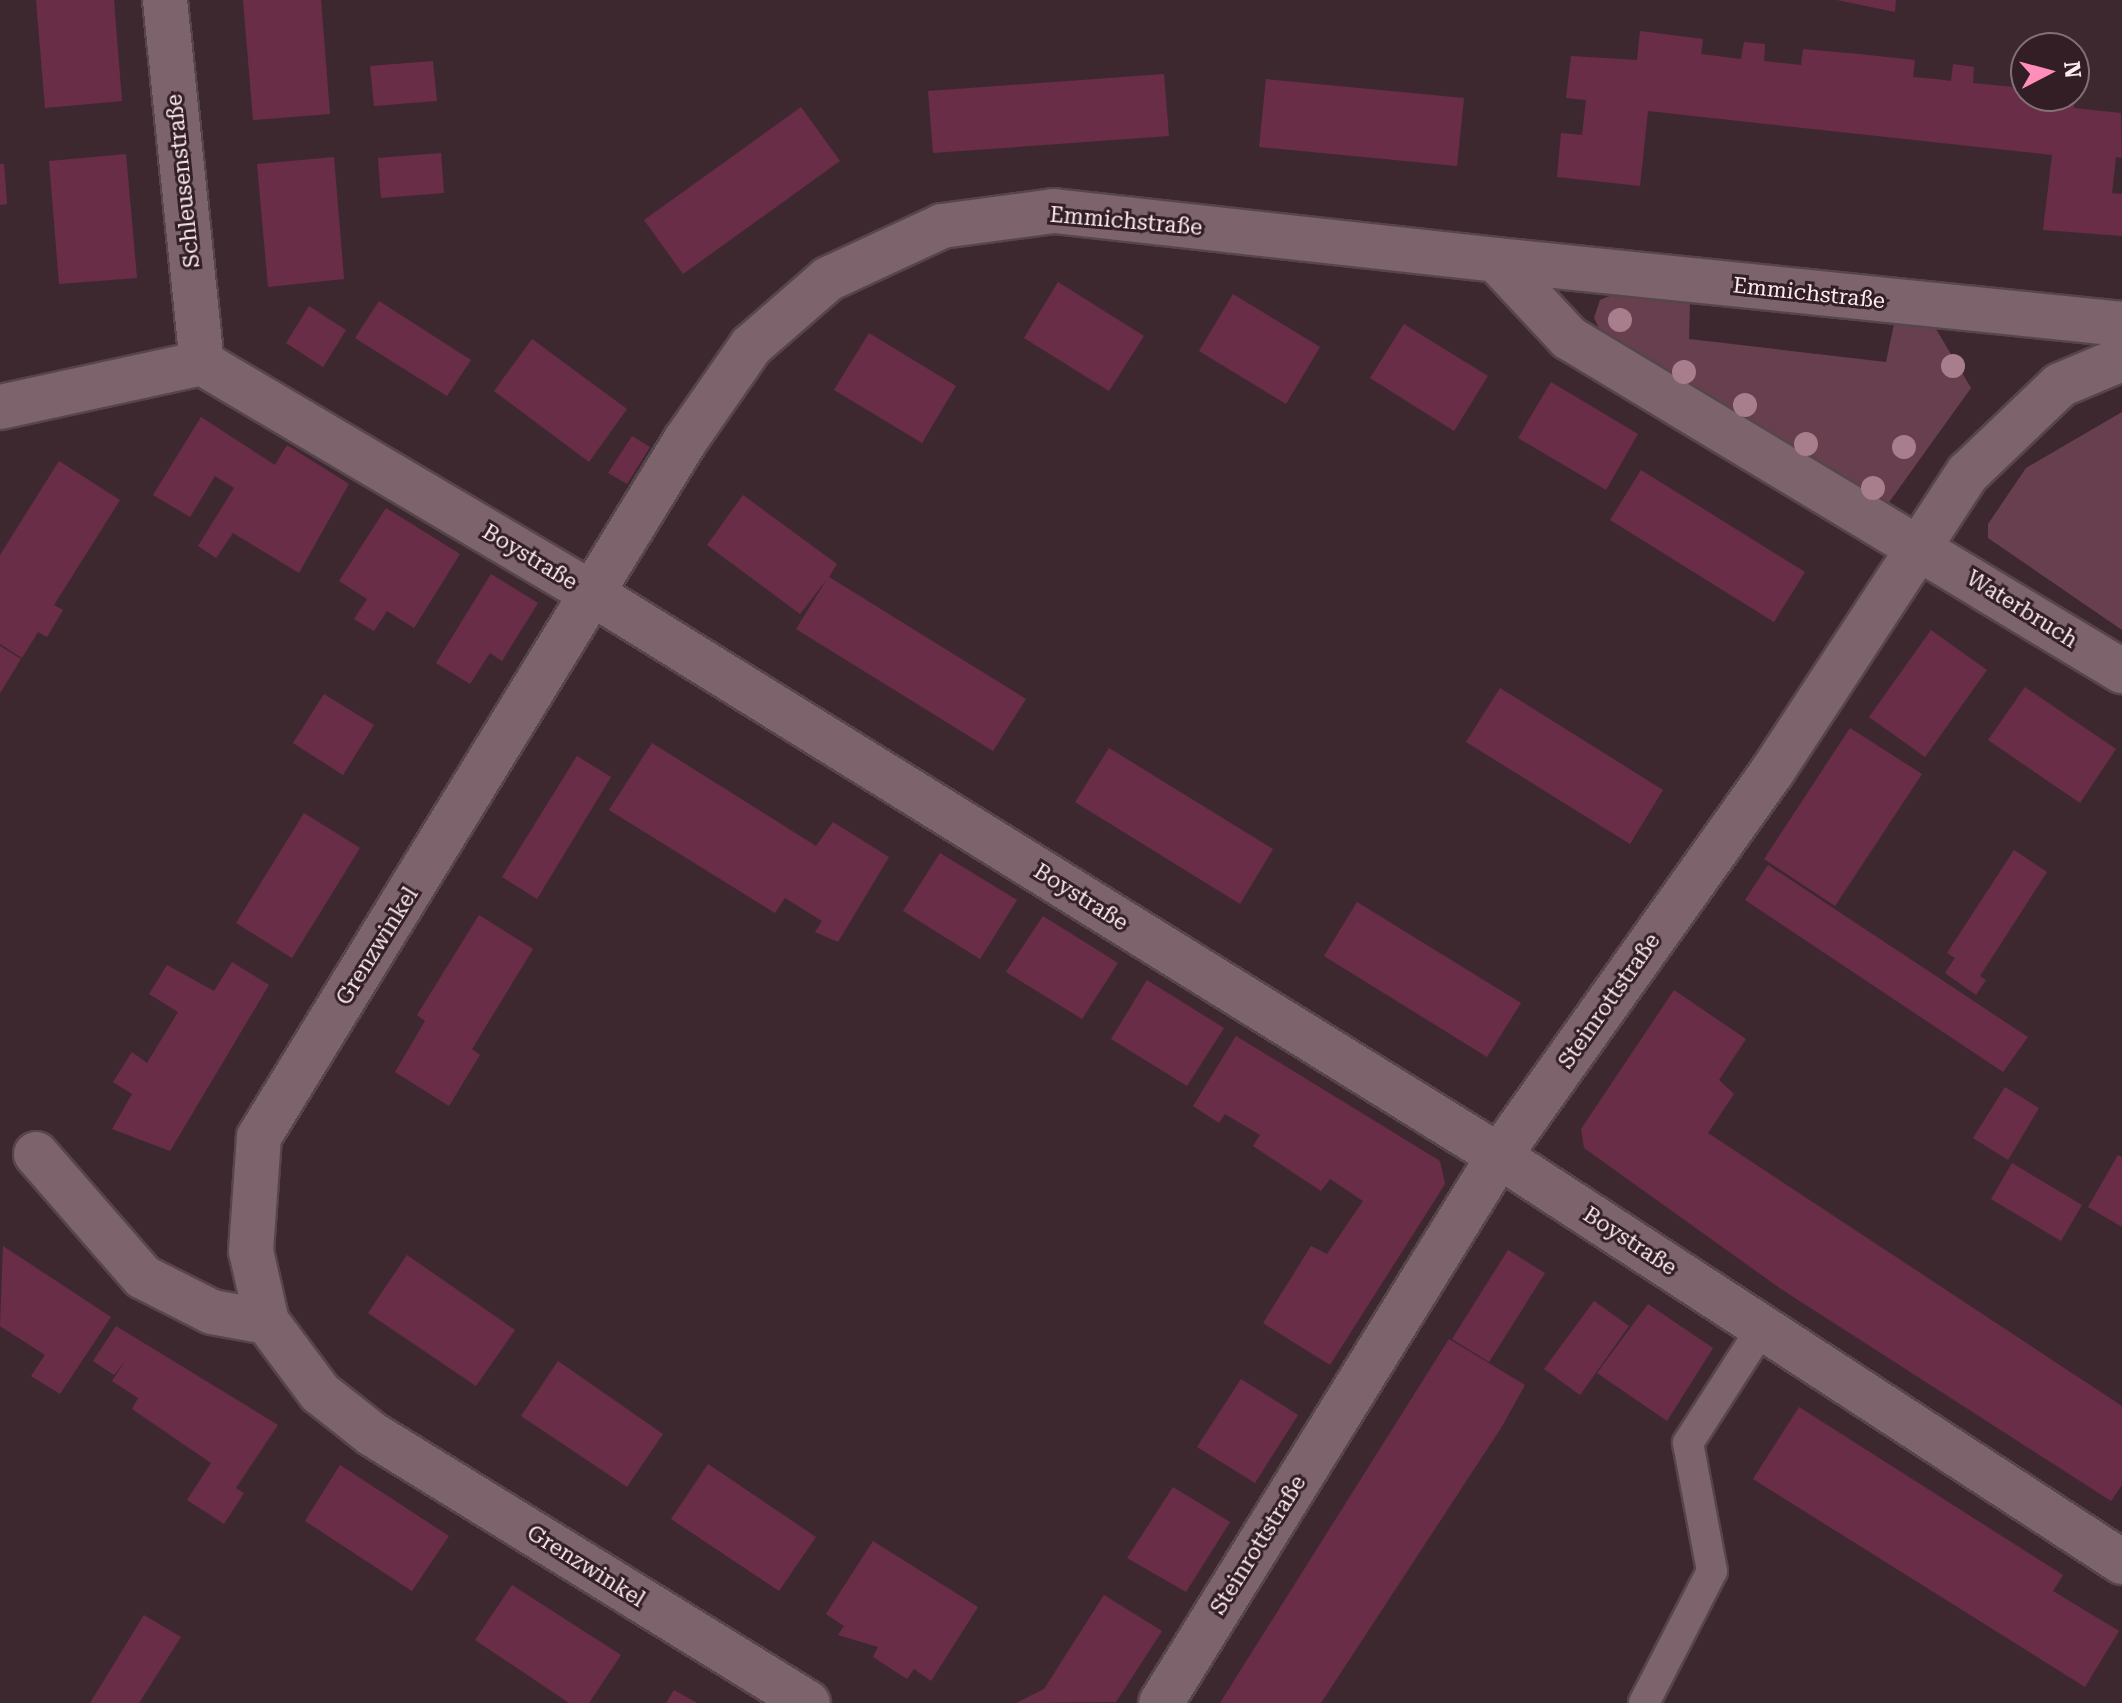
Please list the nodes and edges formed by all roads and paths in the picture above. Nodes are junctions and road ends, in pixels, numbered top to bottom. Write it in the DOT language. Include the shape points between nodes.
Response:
graph roads {
  1 [pos="165,0"];
  2 [pos="1496,260"];
  3 [pos="2122,324"];
  4 [pos="2122,359"];
  5 [pos="202,363"];
  6 [pos="0,407"];
  7 [pos="1919,553"];
  8 [pos="593,594"];
  9 [pos="2122,671"];
  10 [pos="36,1154"];
  11 [pos="1499,1156"];
  12 [pos="267,1322"];
  13 [pos="1762,1328"];
  14 [pos="2122,1562"];
  15 [pos="808,1703"];
  16 [pos="1161,1703"];
  17 [pos="1644,1703"];
  1 -- 5 [label="street, Schleusenstraße"];
  2 -- 3 [label="street, Emmichstraße"];
  2 -- 7 [label="street" via="1569,338"];
  2 -- 8 [label="street, Emmichstraße" via="1054,211 942,226 828,279 751,346"];
  4 -- 7 [label="street, Steinrottstraße" via="2060,385 1978,463"];
  5 -- 6 [label="street"];
  5 -- 8 [label="street, Boystraße"];
  7 -- 9 [label="street, Waterbruch" via="1968,574"];
  7 -- 11 [label="street, Steinrottstraße"];
  8 -- 11 [label="street, Boystraße"];
  8 -- 12 [label="street, Grenzwinkel" via="259,1137 251,1251"];
  10 -- 12 [label="street" via="143,1277 212,1312"];
  11 -- 13 [label="street, Boystraße"];
  11 -- 16 [label="street, Steinrottstraße"];
  12 -- 15 [label="street, Grenzwinkel" via="320,1393 372,1434"];
  13 -- 14 [label="street, Boystraße"];
  13 -- 17 [label="lane" via="1688,1443 1712,1571"];
}
